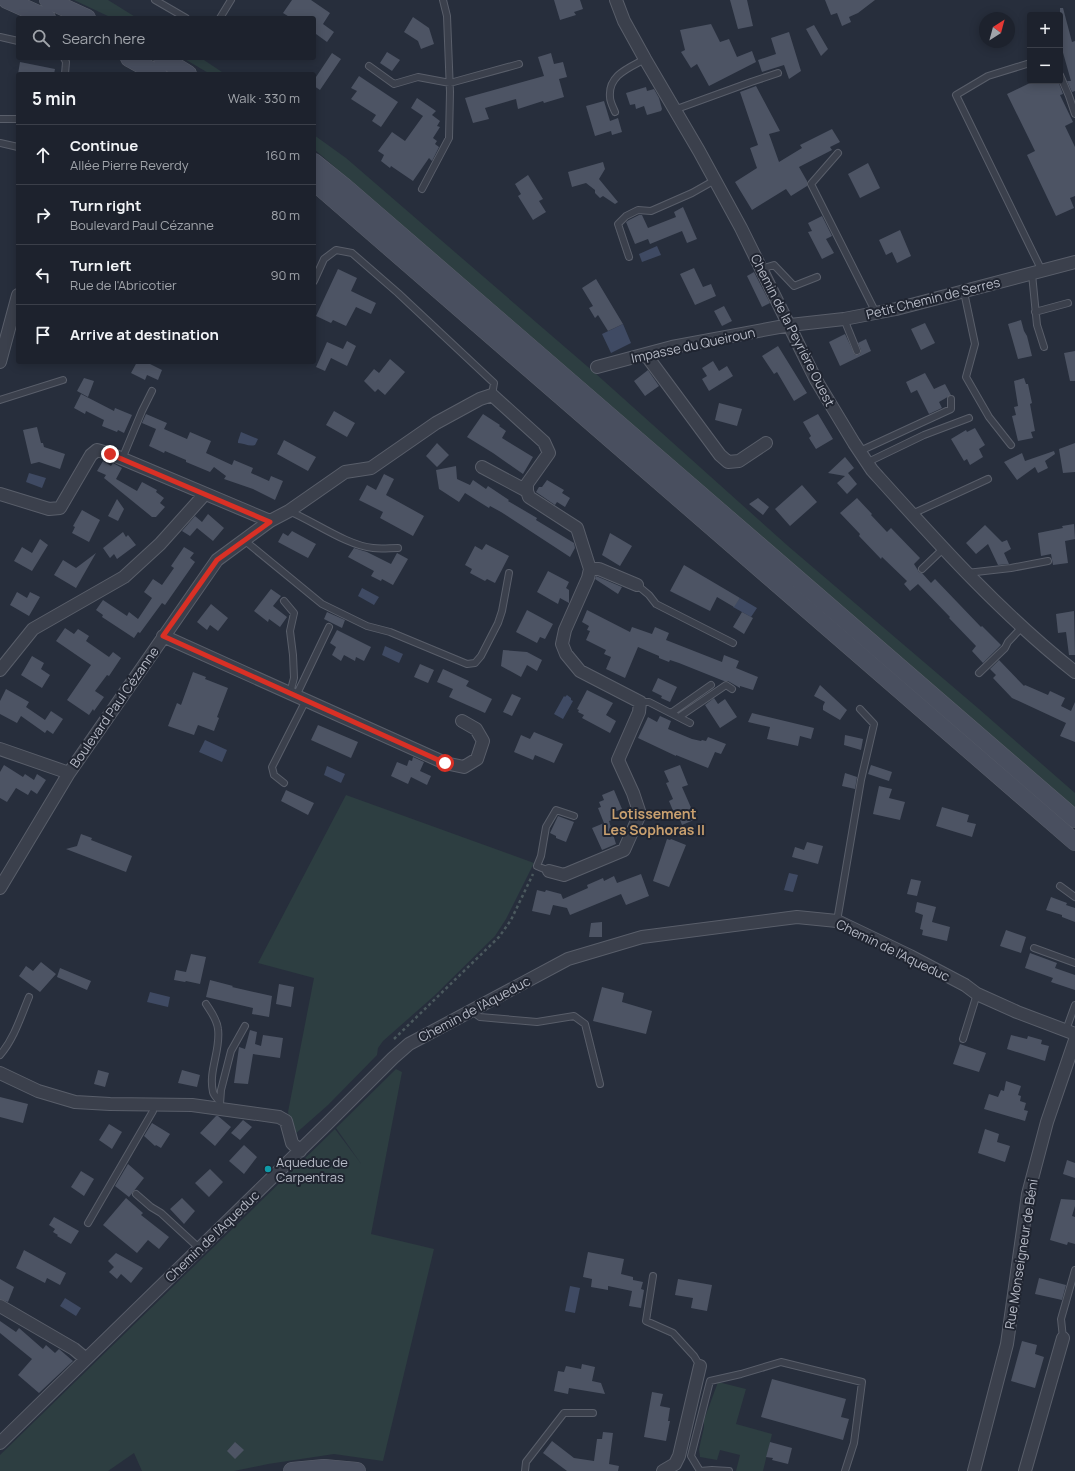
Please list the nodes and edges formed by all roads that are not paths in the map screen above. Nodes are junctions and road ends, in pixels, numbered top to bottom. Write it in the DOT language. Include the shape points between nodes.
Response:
graph roads {
  1 [pos="7,0"];
  2 [pos="48,0"];
  3 [pos="155,0"];
  4 [pos="231,0"];
  5 [pos="443,0"];
  6 [pos="616,0"];
  7 [pos="43,16"];
  8 [pos="83,16"];
  9 [pos="183,16"];
  10 [pos="221,16"];
  11 [pos="0,37"];
  12 [pos="16,41"];
  13 [pos="645,59"];
  14 [pos="65,60"];
  15 [pos="133,60"];
  16 [pos="165,60"];
  17 [pos="519,64"];
  18 [pos="1027,64"];
  19 [pos="369,66"];
  20 [pos="65,72"];
  21 [pos="154,72"];
  22 [pos="185,72"];
  23 [pos="778,74"];
  24 [pos="1063,82"];
  25 [pos="450,83"];
  26 [pos="674,110"];
  27 [pos="614,112"];
  28 [pos="1075,114"];
  29 [pos="0,118"];
  30 [pos="16,119"];
  31 [pos="0,143"];
  32 [pos="16,147"];
  33 [pos="838,153"];
  34 [pos="316,164"];
  35 [pos="715,180"];
  36 [pos="316,184"];
  37 [pos="422,188"];
  38 [pos="629,257"];
  39 [pos="1075,262"];
  40 [pos="762,269"];
  41 [pos="1037,272"];
  42 [pos="316,277"];
  43 [pos="817,277"];
  44 [pos="964,292"];
  45 [pos="16,302"];
  46 [pos="1068,303"];
  47 [pos="1035,312"];
  48 [pos="876,313"];
  49 [pos="844,319"];
  50 [pos="790,325"];
  51 [pos="1044,347"];
  52 [pos="857,351"];
  53 [pos="646,355"];
  54 [pos="0,362"];
  55 [pos="597,367"];
  56 [pos="63,380"];
  57 [pos="152,391"];
  58 [pos="492,395"];
  59 [pos="951,399"];
  60 [pos="0,400"];
  61 [pos="969,418"];
  62 [pos="766,443"];
  63 [pos="1011,445"];
  64 [pos="860,451"];
  65 [pos="122,459"];
  66 [pos="868,462"];
  67 [pos="482,467"];
  68 [pos="988,479"];
  69 [pos="527,491"];
  70 [pos="0,494"];
  71 [pos="204,494"];
  72 [pos="289,510"];
  73 [pos="912,514"];
  74 [pos="270,522"];
  75 [pos="244,540"];
  76 [pos="398,548"];
  77 [pos="944,548"];
  78 [pos="1048,561"];
  79 [pos="590,568"];
  80 [pos="922,569"];
  81 [pos="509,573"];
  82 [pos="967,573"];
  83 [pos="637,585"];
  84 [pos="284,601"];
  85 [pos="329,627"];
  86 [pos="1022,627"];
  87 [pos="163,636"];
  88 [pos="733,643"];
  89 [pos="0,670"];
  90 [pos="1075,672"];
  91 [pos="979,673"];
  92 [pos="711,685"];
  93 [pos="732,689"];
  94 [pos="297,697"];
  95 [pos="640,702"];
  96 [pos="860,709"];
  97 [pos="671,713"];
  98 [pos="679,717"];
  99 [pos="462,721"];
  100 [pos="690,723"];
  101 [pos="0,749"];
  102 [pos="69,773"];
  103 [pos="284,782"];
  104 [pos="574,816"];
  105 [pos="1075,819"];
  106 [pos="1075,842"];
  107 [pos="549,871"];
  108 [pos="1060,886"];
  109 [pos="0,888"];
  110 [pos="1075,897"];
  111 [pos="837,921"];
  112 [pos="1034,948"];
  113 [pos="1075,963"];
  114 [pos="977,994"];
  115 [pos="29,997"];
  116 [pos="206,1004"];
  117 [pos="1075,1006"];
  118 [pos="472,1010"];
  119 [pos="245,1026"];
  120 [pos="1070,1032"];
  121 [pos="963,1038"];
  122 [pos="1075,1040"];
  123 [pos="0,1055"];
  124 [pos="0,1073"];
  125 [pos="600,1084"];
  126 [pos="153,1105"];
  127 [pos="220,1105"];
  128 [pos="300,1151"];
  129 [pos="136,1194"];
  130 [pos="88,1223"];
  131 [pos="199,1248"];
  132 [pos="1075,1270"];
  133 [pos="653,1276"];
  134 [pos="0,1306"];
  135 [pos="1063,1338"];
  136 [pos="86,1359"];
  137 [pos="700,1366"];
  138 [pos="593,1413"];
  139 [pos="0,1443"];
  140 [pos="292,1471"];
  141 [pos="354,1471"];
  142 [pos="358,1471"];
  143 [pos="526,1471"];
  144 [pos="663,1471"];
  145 [pos="700,1471"];
  146 [pos="729,1471"];
  147 [pos="845,1471"];
  148 [pos="974,1471"];
  149 [pos="1025,1471"];
  1 -- 7 [label="main road"];
  2 -- 8 [label="main road"];
  3 -- 9 [label="lane"];
  4 -- 10 [label="lane"];
  5 -- 25 [label="lane" via="447,16"];
  6 -- 13 [label="street, Chemin de la Peyrière Ouest" via="624,21"];
  11 -- 12 [label="lane"];
  13 -- 26 [label="street, Chemin de la Peyrière Ouest"];
  13 -- 27 [label="lane" via="617,75 611,86 610,97"];
  14 -- 20 [label="lane"];
  15 -- 21 [label="main road"];
  16 -- 22 [label="main road"];
  17 -- 25 [label="lane"];
  18 -- 41 [label="lane" via="988,76 956,95"];
  19 -- 25 [label="lane" via="394,84 418,77"];
  23 -- 26 [label="lane"];
  24 -- 28 [label="lane"];
  25 -- 37 [label="lane" via="449,138"];
  26 -- 35 [label="street, Chemin de la Peyrière Ouest"];
  29 -- 30 [label="lane"];
  31 -- 32 [label="lane"];
  33 -- 48 [label="lane" via="811,184"];
  34 -- 105 [label="main road"];
  35 -- 38 [label="lane" via="651,211 638,210 626,216 618,224"];
  35 -- 40 [label="street, Chemin de la Peyrière Ouest"];
  36 -- 106 [label="main road"];
  39 -- 41 [label="street, Petit Chemin de Serres"];
  40 -- 43 [label="lane" via="774,265 794,286"];
  40 -- 50 [label="street, Chemin de la Peyrière Ouest"];
  41 -- 44 [label="street, Petit Chemin de Serres"];
  41 -- 47 [label="lane"];
  42 -- 58 [label="lane" via="324,259 336,250 352,253 494,383"];
  44 -- 48 [label="street, Petit Chemin de Serres"];
  44 -- 63 [label="lane" via="975,344 966,377 989,417"];
  45 -- 54 [label="street"];
  46 -- 47 [label="lane"];
  47 -- 51 [label="lane"];
  48 -- 49 [label="street, Petit Chemin de Serres"];
  49 -- 50 [label="street, Petit Chemin de Serres"];
  49 -- 52 [label="lane"];
  50 -- 53 [label="street, Impasse du Queiroun" via="672,347"];
  50 -- 64 [label="street, Chemin de la Peyrière Ouest" via="816,380"];
  53 -- 55 [label="street, Impasse du Queiroun"];
  53 -- 62 [label="street" via="720,455 728,462 739,461"];
  56 -- 60 [label="lane"];
  57 -- 65 [label="lane"];
  58 -- 69 [label="street" via="544,442 549,452 527,484"];
  58 -- 72 [label="street, Boulevard Paul Cézanne" via="436,423 371,468 345,472"];
  59 -- 64 [label="lane" via="951,409"];
  61 -- 66 [label="lane" via="924,435"];
  64 -- 66 [label="street, Chemin de la Peyrière Ouest"];
  65 -- 70 [label="street" via="98,450 91,455 60,508 49,509"];
  65 -- 71 [label="street"];
  66 -- 73 [label="street, Chemin de la Peyrière Ouest"];
  67 -- 69 [label="street"];
  68 -- 73 [label="lane"];
  69 -- 79 [label="street" via="529,497 577,528"];
  71 -- 74 [label="street"];
  71 -- 89 [label="street" via="160,544 124,577 33,629"];
  72 -- 74 [label="street, Boulevard Paul Cézanne"];
  72 -- 76 [label="lane" via="348,540 372,548"];
  73 -- 77 [label="street, Chemin de la Peyrière Ouest"];
  74 -- 75 [label="street, Boulevard Paul Cézanne"];
  75 -- 81 [label="lane" via="298,587 322,604 366,626 390,632 467,664 475,663 481,656 498,623"];
  75 -- 87 [label="street, Boulevard Paul Cézanne" via="217,560"];
  77 -- 80 [label="lane"];
  77 -- 82 [label="street, Chemin de la Peyrière Ouest"];
  78 -- 82 [label="lane"];
  79 -- 83 [label="street" via="599,569"];
  79 -- 95 [label="street" via="588,578 564,630 562,644 566,654 580,671"];
  82 -- 86 [label="street, Chemin de la Peyrière Ouest"];
  83 -- 88 [label="lane" via="649,594 656,604"];
  84 -- 94 [label="lane" via="294,613 290,631"];
  85 -- 94 [label="lane"];
  86 -- 90 [label="street, Chemin de la Peyrière Ouest"];
  86 -- 91 [label="lane"];
  87 -- 94 [label="street"];
  87 -- 102 [label="street, Boulevard Paul Cézanne"];
  92 -- 97 [label="lane"];
  93 -- 98 [label="lane" via="726,685"];
  94 -- 99 [label="street" via="445,763 464,766 477,759 483,741 476,729"];
  94 -- 103 [label="lane" via="272,767 274,775"];
  95 -- 97 [label="lane" via="649,702"];
  95 -- 107 [label="street" via="639,712 618,760 640,814 624,850 564,875"];
  96 -- 111 [label="lane" via="874,724 861,780"];
  97 -- 98 [label="lane"];
  98 -- 100 [label="lane"];
  101 -- 102 [label="street"];
  102 -- 109 [label="street, Boulevard Paul Cézanne"];
  104 -- 107 [label="lane" via="556,810 546,827 542,856 537,866"];
  108 -- 110 [label="lane"];
  111 -- 114 [label="street, Chemin de l'Aqueduc" via="910,956"];
  111 -- 118 [label="street, Chemin de l'Aqueduc" via="797,917 642,937 568,959"];
  112 -- 113 [label="lane"];
  114 -- 120 [label="street, Chemin de l'Aqueduc"];
  114 -- 121 [label="lane"];
  115 -- 123 [label="lane" via="5,1050"];
  116 -- 127 [label="lane" via="214,1016 218,1029 218,1048 212,1078 213,1093"];
  117 -- 120 [label="lane"];
  118 -- 125 [label="lane" via="480,1017 537,1022 574,1016 585,1024"];
  118 -- 128 [label="street, Chemin de l'Aqueduc" via="409,1044"];
  119 -- 127 [label="lane" via="231,1051 221,1090"];
  122 -- 148 [label="street, Rue Monseigneur de Béni" via="1047,1122 1028,1194 1006,1344"];
  124 -- 126 [label="street" via="38,1091 75,1102"];
  126 -- 127 [label="street"];
  126 -- 130 [label="lane" via="154,1111"];
  127 -- 128 [label="street" via="279,1116 286,1121 292,1143"];
  128 -- 131 [label="street, Chemin de l'Aqueduc"];
  129 -- 131 [label="lane"];
  131 -- 136 [label="street, Chemin de l'Aqueduc"];
  132 -- 135 [label="lane" via="1061,1319"];
  133 -- 137 [label="lane" via="646,1321 673,1333"];
  134 -- 136 [label="street" via="43,1334 74,1349"];
  135 -- 149 [label="street"];
  136 -- 139 [label="street, Chemin de l'Aqueduc"];
  137 -- 144 [label="street" via="679,1456 675,1464"];
  138 -- 143 [label="lane" via="564,1413 526,1462"];
  140 -- 141 [label="main road" via="324,1468"];
  141 -- 142 [label="main road"];
  145 -- 146 [label="lane"];
  145 -- 147 [label="lane" via="691,1456 710,1381 781,1362 862,1382 854,1443"];
}
